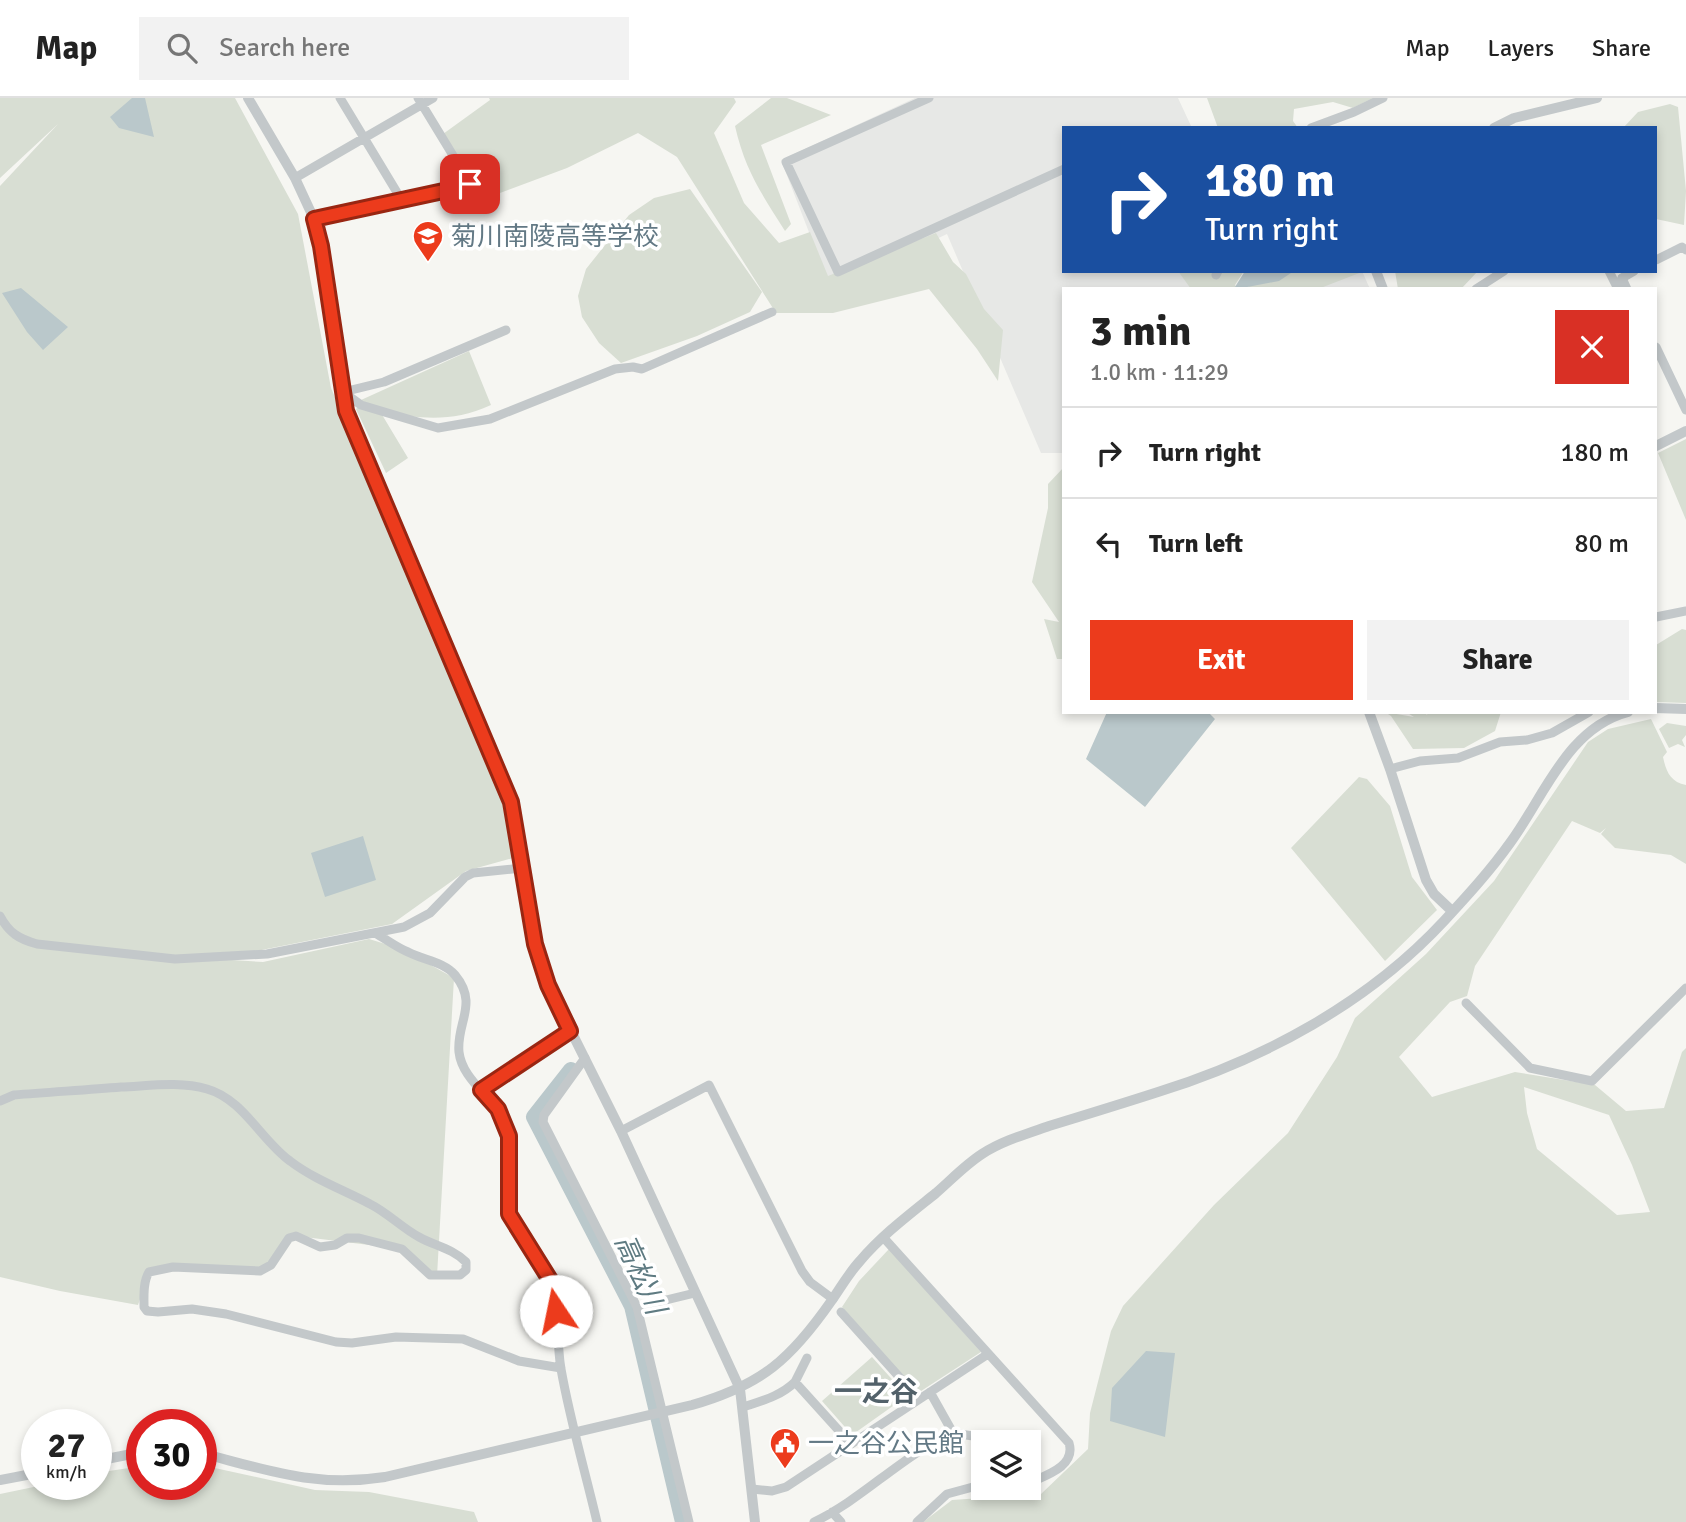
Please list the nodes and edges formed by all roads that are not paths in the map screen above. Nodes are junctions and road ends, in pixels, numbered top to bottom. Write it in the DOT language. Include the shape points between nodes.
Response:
graph roads {
  1 [pos="248,98"];
  2 [pos="340,98"];
  3 [pos="433,98"];
  4 [pos="929,98"];
  5 [pos="1383,98"];
  6 [pos="1597,98"];
  7 [pos="420,101"];
  8 [pos="1316,126"];
  9 [pos="1498,126"];
  10 [pos="365,138"];
  11 [pos="1062,171"];
  12 [pos="295,178"];
  13 [pos="401,200"];
  14 [pos="314,219"];
  15 [pos="1686,250"];
  16 [pos="1657,260"];
  17 [pos="1501,273"];
  18 [pos="1631,273"];
  19 [pos="1479,287"];
  20 [pos="1626,287"];
  21 [pos="772,312"];
  22 [pos="506,330"];
  23 [pos="1657,353"];
  24 [pos="343,392"];
  25 [pos="1686,410"];
  26 [pos="1686,431"];
  27 [pos="1657,446"];
  28 [pos="1686,611"];
  29 [pos="1657,617"];
  30 [pos="1657,708"];
  31 [pos="1686,709"];
  32 [pos="1370,714"];
  33 [pos="1585,714"];
  34 [pos="1623,714"];
  35 [pos="1390,769"];
  36 [pos="523,868"];
  37 [pos="1452,911"];
  38 [pos="0,916"];
  39 [pos="375,933"];
  40 [pos="1686,988"];
  41 [pos="1466,1003"];
  42 [pos="570,1031"];
  43 [pos="585,1059"];
  44 [pos="481,1090"];
  45 [pos="0,1101"];
  46 [pos="621,1131"];
  47 [pos="883,1237"];
  48 [pos="695,1293"];
  49 [pos="833,1299"];
  50 [pos="637,1307"];
  51 [pos="841,1312"];
  52 [pos="988,1354"];
  53 [pos="807,1358"];
  54 [pos="561,1368"];
  55 [pos="795,1382"];
  56 [pos="740,1389"];
  57 [pos="930,1392"];
  58 [pos="919,1399"];
  59 [pos="743,1407"];
  60 [pos="658,1413"];
  61 [pos="575,1432"];
  62 [pos="953,1433"];
  63 [pos="971,1436"];
  64 [pos="850,1444"];
  65 [pos="217,1457"];
  66 [pos="21,1476"];
  67 [pos="1041,1477"];
  68 [pos="0,1480"];
  69 [pos="971,1488"];
  70 [pos="752,1489"];
  71 [pos="832,1512"];
  72 [pos="597,1522"];
  73 [pos="689,1522"];
  74 [pos="755,1522"];
  75 [pos="814,1522"];
  76 [pos="841,1522"];
  77 [pos="917,1522"];
  1 -- 12 [label="street"];
  2 -- 10 [label="street"];
  3 -- 7 [label="street"];
  4 -- 11 [label="street" via="786,162 838,272"];
  5 -- 8 [label="street"];
  6 -- 9 [label="street"];
  7 -- 10 [label="street"];
  7 -- 13 [label="street" via="471,185"];
  10 -- 12 [label="street"];
  10 -- 13 [label="street"];
  12 -- 14 [label="street"];
  13 -- 14 [label="street"];
  14 -- 24 [label="street"];
  15 -- 16 [label="street" via="1682,247"];
  17 -- 19 [label="street"];
  18 -- 20 [label="street" via="1622,278"];
  21 -- 24 [label="street" via="642,369 615,369 490,419 438,428 360,405"];
  22 -- 24 [label="street" via="384,383"];
  23 -- 25 [label="street"];
  24 -- 36 [label="street" via="359,444 511,802"];
  26 -- 27 [label="street"];
  28 -- 29 [label="street"];
  30 -- 31 [label="street"];
  32 -- 35 [label="street"];
  33 -- 35 [label="street" via="1552,733 1500,742 1458,758"];
  34 -- 37 [label="street" via="1599,724 1578,741 1511,842"];
  35 -- 37 [label="street" via="1426,880"];
  36 -- 39 [label="street" via="473,873 424,917"];
  36 -- 42 [label="street" via="541,965"];
  37 -- 47 [label="street" via="1392,971 1329,1014 1208,1075 1001,1144 982,1154"];
  38 -- 39 [label="street" via="9,931 37,944 175,959 267,954"];
  39 -- 44 [label="street" via="446,967 460,982 467,1009 458,1047 460,1059"];
  40 -- 41 [label="street" via="1592,1081 1530,1068"];
  42 -- 43 [label="street"];
  42 -- 44 [label="street"];
  43 -- 46 [label="street"];
  43 -- 50 [label="street" via="543,1122"];
  44 -- 54 [label="street" via="498,1109 509,1136 509,1214 556,1295"];
  45 -- 54 [label="street" via="14,1095 147,1086 220,1093 291,1162 466,1262 460,1275 430,1275 402,1249 359,1238 320,1247 296,1236 260,1271 173,1267 149,1272 144,1300 148,1311 226,1314 344,1342 396,1337 463,1339 519,1361"];
  46 -- 48 [label="street"];
  46 -- 49 [label="street" via="709,1085 802,1270"];
  47 -- 49 [label="street"];
  47 -- 52 [label="street"];
  48 -- 50 [label="street"];
  48 -- 56 [label="street"];
  49 -- 56 [label="street" via="799,1345"];
  50 -- 60 [label="street"];
  51 -- 58 [label="street"];
  52 -- 57 [label="street"];
  52 -- 67 [label="street" via="1069,1443 1069,1460"];
  53 -- 55 [label="street"];
  54 -- 61 [label="street"];
  55 -- 59 [label="street" via="774,1397"];
  55 -- 64 [label="street"];
  56 -- 59 [label="street"];
  56 -- 60 [label="street"];
  57 -- 58 [label="street"];
  57 -- 62 [label="street"];
  58 -- 64 [label="street"];
  59 -- 70 [label="street"];
  60 -- 61 [label="street"];
  60 -- 73 [label="street"];
  61 -- 65 [label="street" via="358,1481 305,1479"];
  61 -- 72 [label="street"];
  62 -- 63 [label="street"];
  62 -- 71 [label="street"];
  64 -- 70 [label="street" via="786,1487"];
  66 -- 68 [label="street"];
  69 -- 77 [label="street" via="947,1494"];
  70 -- 74 [label="street"];
  71 -- 75 [label="street"];
  71 -- 76 [label="street"];
}
